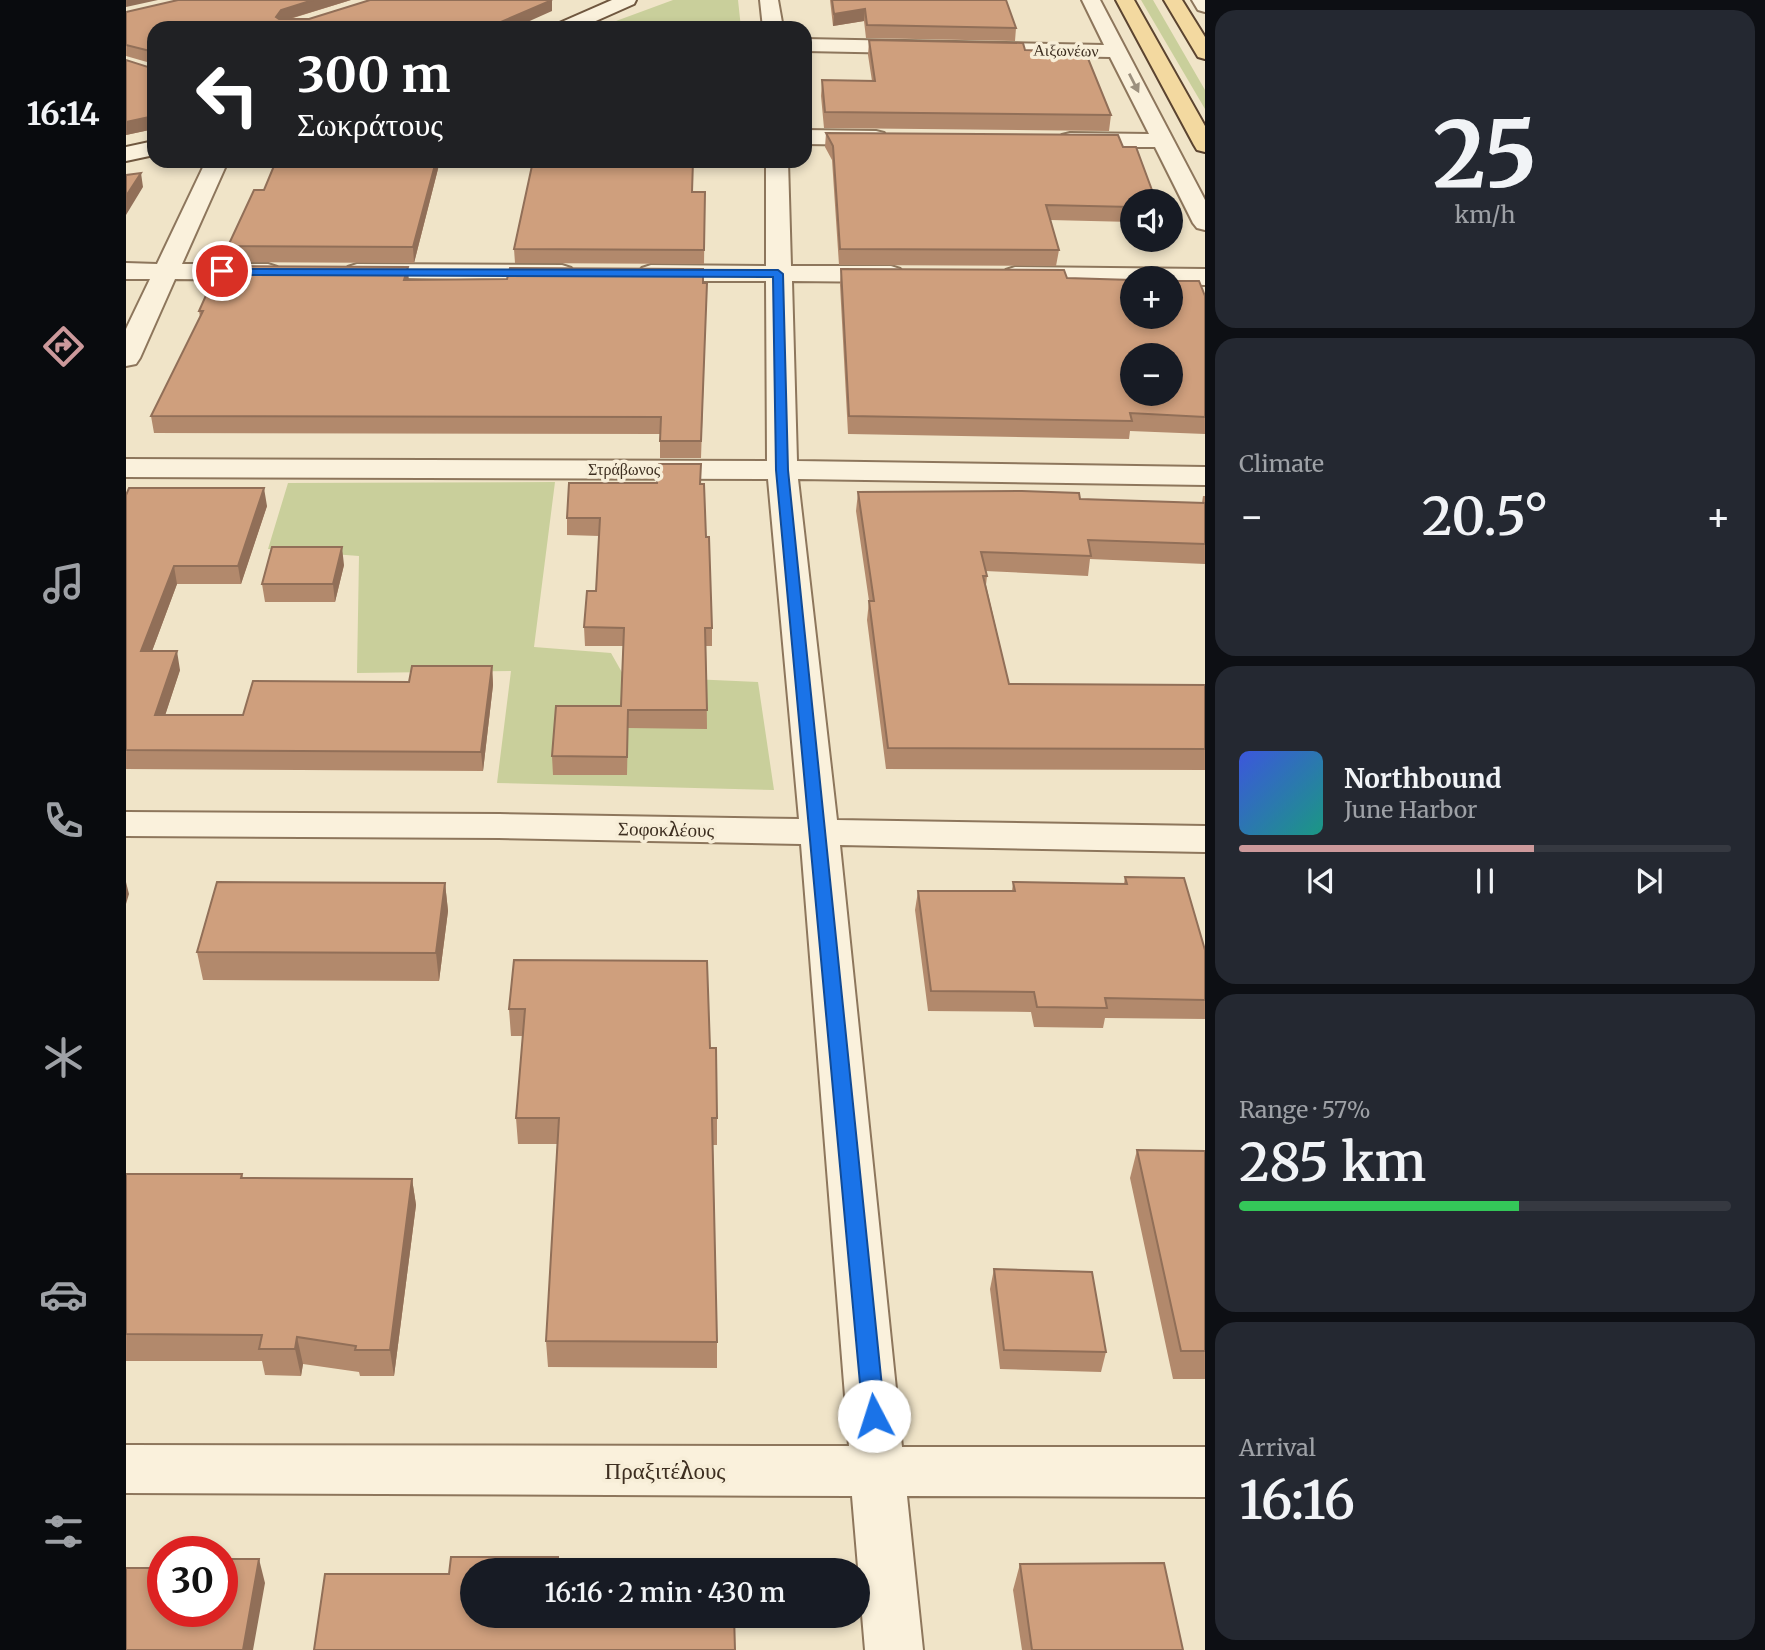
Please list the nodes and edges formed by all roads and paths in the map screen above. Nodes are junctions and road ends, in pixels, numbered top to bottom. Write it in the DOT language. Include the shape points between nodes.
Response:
graph roads {
  1 [pos="627,0"];
  2 [pos="769,0"];
  3 [pos="1091,0"];
  4 [pos="1125,0"];
  5 [pos="1173,0"];
  6 [pos="1201,0"];
  7 [pos="1205,6"];
  8 [pos="580,21"];
  9 [pos="772,21"];
  10 [pos="812,45"];
  11 [pos="1117,51"];
  12 [pos="1205,52"];
  13 [pos="812,137"];
  14 [pos="901,138"];
  15 [pos="1053,140"];
  16 [pos="1163,141"];
  17 [pos="1205,145"];
  18 [pos="147,150"];
  19 [pos="126,154"];
  20 [pos="213,168"];
  21 [pos="778,168"];
  22 [pos="1205,223"];
  23 [pos="126,271"];
  24 [pos="166,271"];
  25 [pos="291,272"];
  26 [pos="333,272"];
  27 [pos="583,273"];
  28 [pos="625,273"];
  29 [pos="778,274"];
  30 [pos="916,275"];
  31 [pos="985,275"];
  32 [pos="1205,277"];
  33 [pos="126,358"];
  34 [pos="126,468"];
  35 [pos="782,470"];
  36 [pos="1205,475"];
  37 [pos="126,824"];
  38 [pos="819,831"];
  39 [pos="1205,839"];
  40 [pos="126,1469"];
  41 [pos="879,1471"];
  42 [pos="1205,1472"];
  43 [pos="894,1650"];
  1 -- 8 [label="street"];
  2 -- 9 [label="street"];
  3 -- 11 [label="street"];
  4 -- 17 [label="main road"];
  5 -- 12 [label="main road"];
  6 -- 7 [label="street"];
  10 -- 11 [label="street, Αιξωνέων"];
  11 -- 16 [label="street, one-way"];
  13 -- 14 [label="street"];
  15 -- 16 [label="street"];
  16 -- 22 [label="street"];
  18 -- 19 [label="street"];
  20 -- 24 [label="street"];
  21 -- 29 [label="street"];
  23 -- 24 [label="street"];
  24 -- 25 [label="street"];
  24 -- 33 [label="street"];
  26 -- 27 [label="street"];
  28 -- 29 [label="street"];
  29 -- 30 [label="street"];
  29 -- 35 [label="street"];
  31 -- 32 [label="street"];
  34 -- 35 [label="street, Στράβωνος"];
  35 -- 36 [label="street, Στράβωνος"];
  35 -- 38 [label="street"];
  37 -- 38 [label="street, Σοφοκλέους"];
  38 -- 39 [label="street, Σοφοκλέους"];
  38 -- 41 [label="street"];
  40 -- 41 [label="street, Πραξιτέλους"];
  41 -- 42 [label="street, Πραξιτέλους"];
  41 -- 43 [label="street"];
}
